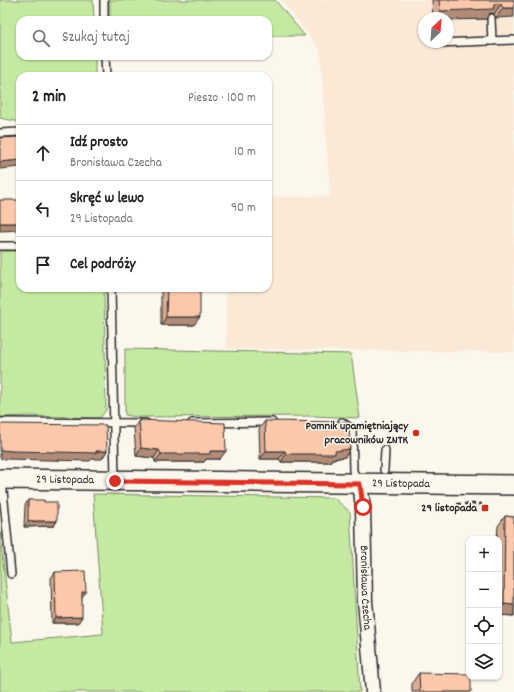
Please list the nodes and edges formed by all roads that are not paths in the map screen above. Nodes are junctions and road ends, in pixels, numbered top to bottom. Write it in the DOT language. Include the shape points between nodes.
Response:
graph roads {
  1 [pos="104,0"];
  2 [pos="104,16"];
  3 [pos="491,18"];
  4 [pos="514,40"];
  5 [pos="492,41"];
  6 [pos="454,42"];
  7 [pos="105,60"];
  8 [pos="106,72"];
  9 [pos="16,132"];
  10 [pos="0,133"];
  11 [pos="0,246"];
  12 [pos="16,246"];
  13 [pos="111,292"];
  14 [pos="0,422"];
  15 [pos="279,422"];
  16 [pos="334,422"];
  17 [pos="114,423"];
  18 [pos="153,423"];
  19 [pos="184,423"];
  20 [pos="384,450"];
  21 [pos="384,470"];
  22 [pos="1,479"];
  23 [pos="115,481"];
  24 [pos="360,484"];
  25 [pos="514,485"];
  26 [pos="11,574"];
  27 [pos="373,692"];
  1 -- 2 [label="lane"];
  3 -- 5 [label="lane"];
  4 -- 5 [label="lane"];
  5 -- 6 [label="lane"];
  7 -- 8 [label="lane"];
  9 -- 10 [label="lane"];
  11 -- 12 [label="lane"];
  13 -- 17 [label="lane"];
  14 -- 17 [label="lane"];
  15 -- 19 [label="lane"];
  16 -- 24 [label="lane" via="342,422 352,429 353,471"];
  17 -- 18 [label="lane"];
  17 -- 23 [label="lane"];
  20 -- 21 [label="lane"];
  22 -- 23 [label="street, 29 Listopada"];
  22 -- 26 [label="lane"];
  23 -- 24 [label="street, 29 Listopada"];
  24 -- 25 [label="street, 29 Listopada"];
  24 -- 27 [label="street, Bronisława Czecha" via="363,507 365,601"];
}
